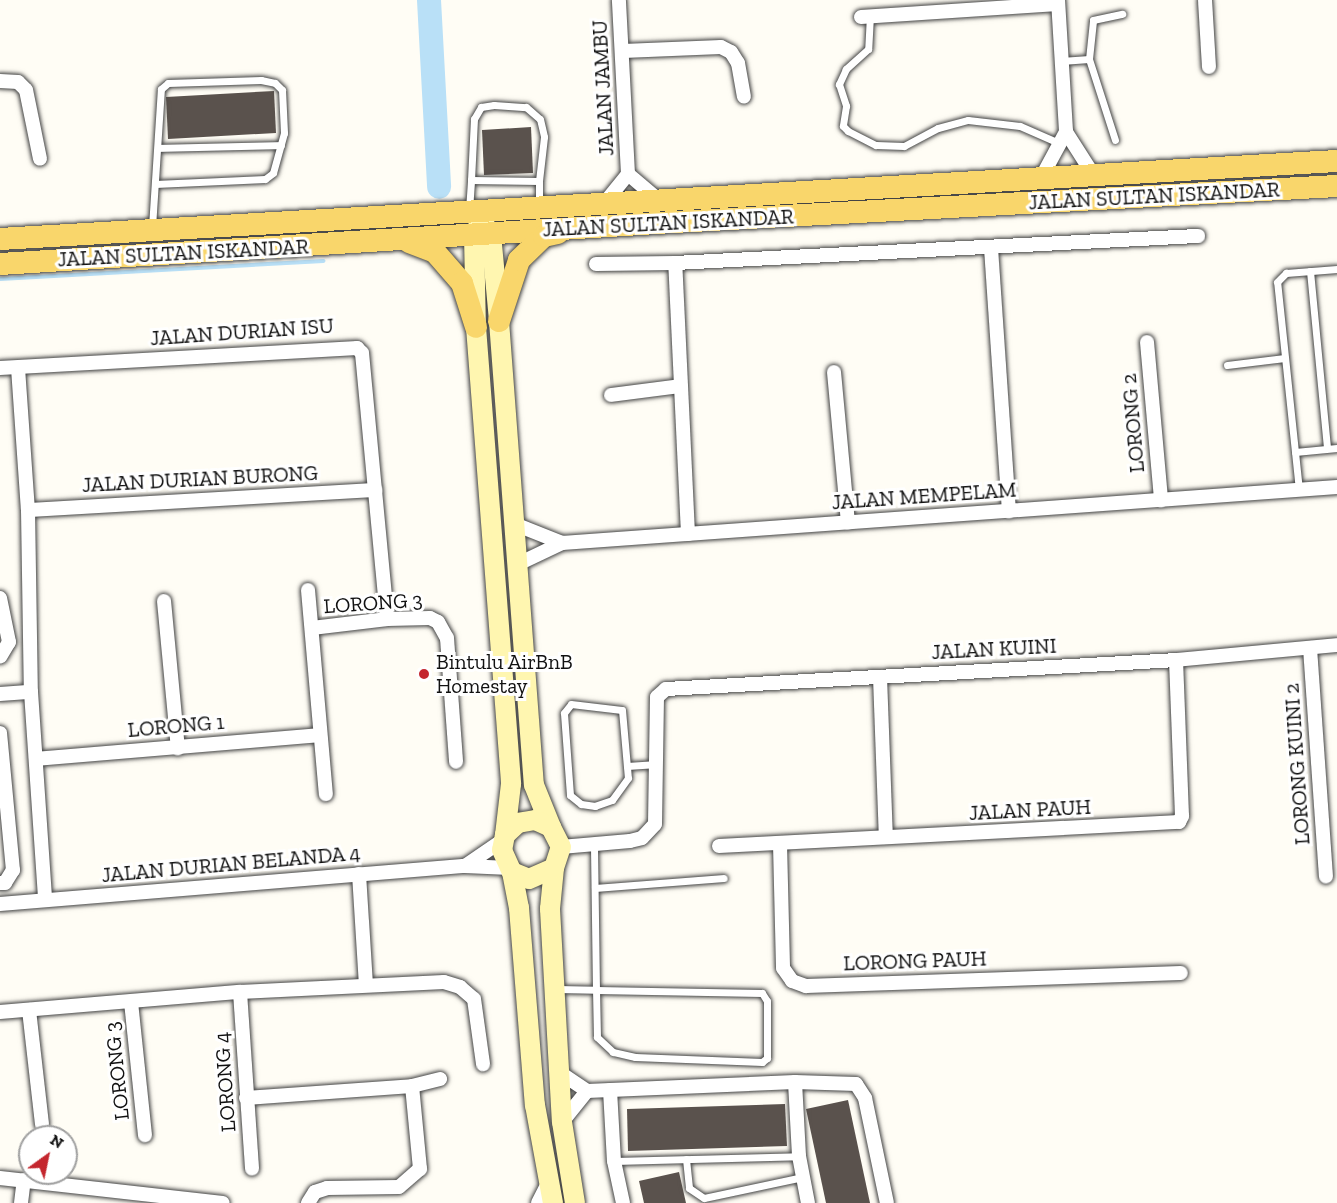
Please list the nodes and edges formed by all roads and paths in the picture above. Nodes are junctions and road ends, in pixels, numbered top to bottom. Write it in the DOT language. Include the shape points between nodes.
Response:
graph roads {
  1 [pos="619,0"];
  2 [pos="1205,0"];
  3 [pos="1058,2"];
  4 [pos="1122,14"];
  5 [pos="865,16"];
  6 [pos="624,51"];
  7 [pos="1089,59"];
  8 [pos="1061,61"];
  9 [pos="1209,67"];
  10 [pos="0,81"];
  11 [pos="744,96"];
  12 [pos="1062,138"];
  13 [pos="1115,140"];
  14 [pos="281,145"];
  15 [pos="158,148"];
  16 [pos="40,159"];
  17 [pos="1337,161"];
  18 [pos="628,174"];
  19 [pos="1094,176"];
  20 [pos="471,180"];
  21 [pos="1040,180"];
  22 [pos="539,181"];
  23 [pos="155,184"];
  24 [pos="1337,186"];
  25 [pos="662,203"];
  26 [pos="603,205"];
  27 [pos="539,209"];
  28 [pos="474,223"];
  29 [pos="580,228"];
  30 [pos="152,230"];
  31 [pos="1198,236"];
  32 [pos="0,239"];
  33 [pos="402,240"];
  34 [pos="991,248"];
  35 [pos="675,263"];
  36 [pos="0,264"];
  37 [pos="596,264"];
  38 [pos="1337,268"];
  39 [pos="1310,271"];
  40 [pos="499,321"];
  41 [pos="476,327"];
  42 [pos="1147,342"];
  43 [pos="1285,358"];
  44 [pos="1227,365"];
  45 [pos="0,368"];
  46 [pos="18,368"];
  47 [pos="834,372"];
  48 [pos="680,386"];
  49 [pos="611,395"];
  50 [pos="1337,447"];
  51 [pos="1327,448"];
  52 [pos="1295,452"];
  53 [pos="1337,487"];
  54 [pos="375,490"];
  55 [pos="1299,490"];
  56 [pos="1161,500"];
  57 [pos="27,510"];
  58 [pos="1009,511"];
  59 [pos="848,522"];
  60 [pos="517,525"];
  61 [pos="688,534"];
  62 [pos="562,543"];
  63 [pos="519,564"];
  64 [pos="308,590"];
  65 [pos="0,598"];
  66 [pos="164,600"];
  67 [pos="387,619"];
  68 [pos="312,628"];
  69 [pos="1337,645"];
  70 [pos="1310,648"];
  71 [pos="0,657"];
  72 [pos="1176,660"];
  73 [pos="880,677"];
  74 [pos="31,692"];
  75 [pos="0,694"];
  76 [pos="0,733"];
  77 [pos="320,735"];
  78 [pos="177,748"];
  79 [pos="36,759"];
  80 [pos="456,762"];
  81 [pos="658,764"];
  82 [pos="627,766"];
  83 [pos="326,794"];
  84 [pos="551,827"];
  85 [pos="504,837"];
  86 [pos="886,837"];
  87 [pos="780,844"];
  88 [pos="594,846"];
  89 [pos="719,846"];
  90 [pos="561,847"];
  91 [pos="465,866"];
  92 [pos="554,868"];
  93 [pos="510,870"];
  94 [pos="359,874"];
  95 [pos="1326,876"];
  96 [pos="724,878"];
  97 [pos="0,883"];
  98 [pos="595,888"];
  99 [pos="45,900"];
  100 [pos="0,904"];
  101 [pos="1181,972"];
  102 [pos="366,985"];
  103 [pos="554,989"];
  104 [pos="596,990"];
  105 [pos="240,992"];
  106 [pos="131,1002"];
  107 [pos="28,1010"];
  108 [pos="0,1012"];
  109 [pos="483,1064"];
  110 [pos="559,1072"];
  111 [pos="441,1079"];
  112 [pos="795,1082"];
  113 [pos="412,1086"];
  114 [pos="610,1090"];
  115 [pos="587,1091"];
  116 [pos="246,1098"];
  117 [pos="562,1122"];
  118 [pos="42,1124"];
  119 [pos="145,1136"];
  120 [pos="799,1156"];
  121 [pos="686,1159"];
  122 [pos="614,1161"];
  123 [pos="252,1169"];
  124 [pos="802,1177"];
  125 [pos="0,1178"];
  126 [pos="18,1180"];
  127 [pos="549,1181"];
  128 [pos="23,1185"];
  129 [pos="63,1185"];
  130 [pos="186,1201"];
  131 [pos="21,1203"];
  132 [pos="223,1203"];
  133 [pos="308,1203"];
  134 [pos="537,1203"];
  135 [pos="554,1203"];
  136 [pos="575,1203"];
  137 [pos="623,1203"];
  138 [pos="808,1203"];
  139 [pos="887,1203"];
  1 -- 6 [label="street, JALAN JAMBU"];
  2 -- 9 [label="street"];
  3 -- 5 [label="street"];
  3 -- 8 [label="street"];
  4 -- 7 [label="lane" via="1093,20"];
  5 -- 12 [label="lane" via="868,49 846,69 839,84 846,106 843,126 848,131 876,145 904,146 938,128 968,120 1020,126"];
  6 -- 11 [label="street" via="720,47 731,52 738,63"];
  6 -- 18 [label="street, JALAN JAMBU"];
  7 -- 8 [label="lane"];
  7 -- 13 [label="lane"];
  8 -- 12 [label="street"];
  10 -- 16 [label="street" via="18,82 26,90"];
  12 -- 19 [label="street"];
  12 -- 21 [label="street"];
  14 -- 15 [label="lane"];
  14 -- 15 [label="lane" via="282,90 275,83 261,80 168,84 161,89 159,99"];
  14 -- 23 [label="lane" via="273,173 265,180"];
  15 -- 23 [label="lane"];
  17 -- 19 [label="main road"];
  18 -- 25 [label="street, JALAN JAMBU"];
  18 -- 26 [label="street, JALAN JAMBU"];
  19 -- 21 [label="main road"];
  20 -- 22 [label="lane"];
  20 -- 22 [label="lane" via="474,119 481,107 494,105 526,107 540,119 544,137"];
  20 -- 28 [label="lane"];
  21 -- 25 [label="main road"];
  22 -- 27 [label="lane"];
  23 -- 30 [label="lane"];
  24 -- 29 [label="main road, JALAN SULTAN ISKANDAR"];
  25 -- 26 [label="main road"];
  26 -- 27 [label="main road"];
  27 -- 28 [label="main road" via="510,210"];
  28 -- 29 [label="main road, JALAN SULTAN ISKANDAR"];
  28 -- 30 [label="main road"];
  28 -- 33 [label="main road, JALAN SULTAN ISKANDAR"];
  28 -- 40 [label="street"];
  28 -- 41 [label="street"];
  29 -- 40 [label="main road" via="544,236 519,260"];
  30 -- 32 [label="main road"];
  31 -- 34 [label="street"];
  33 -- 36 [label="main road, JALAN SULTAN ISKANDAR"];
  33 -- 41 [label="main road" via="435,252 462,283"];
  34 -- 35 [label="street"];
  34 -- 58 [label="street"];
  35 -- 37 [label="street"];
  35 -- 48 [label="street"];
  38 -- 39 [label="lane"];
  39 -- 43 [label="lane" via="1286,273 1277,282"];
  39 -- 51 [label="lane"];
  40 -- 60 [label="street"];
  41 -- 85 [label="street" via="511,784"];
  42 -- 56 [label="street, LORONG 2"];
  43 -- 44 [label="lane"];
  43 -- 52 [label="lane"];
  45 -- 46 [label="street, JALAN DURIAN ISU"];
  46 -- 54 [label="street, JALAN DURIAN ISU" via="357,348 362,353"];
  46 -- 57 [label="street"];
  47 -- 59 [label="street"];
  48 -- 49 [label="street"];
  48 -- 61 [label="street"];
  50 -- 51 [label="lane"];
  51 -- 52 [label="lane"];
  52 -- 55 [label="lane"];
  53 -- 55 [label="street, JALAN MEMPELAM"];
  54 -- 57 [label="street, JALAN DURIAN BURONG"];
  54 -- 67 [label="street, JALAN DURIAN ISU"];
  55 -- 56 [label="street, JALAN MEMPELAM"];
  56 -- 58 [label="street, JALAN MEMPELAM"];
  57 -- 74 [label="street"];
  58 -- 59 [label="street, JALAN MEMPELAM"];
  59 -- 61 [label="street, JALAN MEMPELAM"];
  60 -- 62 [label="street, JALAN MEMPELAM"];
  60 -- 63 [label="street"];
  61 -- 62 [label="street, JALAN MEMPELAM"];
  62 -- 63 [label="street"];
  63 -- 84 [label="street" via="534,785"];
  64 -- 68 [label="street"];
  65 -- 71 [label="street" via="9,642"];
  66 -- 78 [label="street"];
  67 -- 68 [label="street, LORONG 3"];
  67 -- 80 [label="street, LORONG 3" via="430,618 443,628 447,638"];
  68 -- 77 [label="street"];
  69 -- 70 [label="street, JALAN KUINI"];
  70 -- 72 [label="street, JALAN KUINI"];
  70 -- 95 [label="street, LORONG KUINI 2"];
  72 -- 73 [label="street, JALAN KUINI"];
  72 -- 86 [label="street, JALAN PAUH" via="1182,816 1179,822"];
  73 -- 81 [label="street, JALAN KUINI" via="666,689 657,697"];
  73 -- 86 [label="street"];
  74 -- 75 [label="street"];
  74 -- 79 [label="street"];
  76 -- 97 [label="street" via="13,870 5,883"];
  77 -- 78 [label="street, LORONG 1"];
  77 -- 83 [label="street"];
  78 -- 79 [label="street, LORONG 1"];
  79 -- 99 [label="street"];
  81 -- 82 [label="lane"];
  81 -- 88 [label="street" via="655,824 642,838"];
  82 -- 82 [label="lane" via="626,784 612,800 595,806 581,804 570,795 564,714 567,706 618,706 622,710"];
  84 -- 85 [label="street" via="526,820"];
  84 -- 90 [label="street"];
  85 -- 91 [label="street"];
  85 -- 93 [label="street" via="502,850"];
  86 -- 87 [label="street, JALAN PAUH"];
  87 -- 89 [label="street, JALAN PAUH"];
  87 -- 101 [label="street, LORONG PAUH" via="783,968 792,981 806,986"];
  88 -- 90 [label="street"];
  88 -- 98 [label="lane"];
  90 -- 92 [label="street"];
  91 -- 93 [label="street, JALAN DURIAN BELANDA 4"];
  91 -- 94 [label="street, JALAN DURIAN BELANDA 4"];
  92 -- 93 [label="street" via="529,879"];
  92 -- 103 [label="street" via="550,909"];
  93 -- 127 [label="street" via="519,908 535,1105"];
  94 -- 99 [label="street, JALAN DURIAN BELANDA 4"];
  94 -- 102 [label="street"];
  96 -- 98 [label="lane"];
  98 -- 104 [label="lane"];
  99 -- 100 [label="street, JALAN DURIAN BELANDA 4"];
  102 -- 105 [label="street"];
  102 -- 109 [label="street" via="444,982 460,987 474,999"];
  103 -- 104 [label="lane"];
  103 -- 110 [label="street"];
  104 -- 104 [label="lane" via="762,993 767,1001 767,1058 762,1062 635,1058 613,1052 597,1037"];
  105 -- 106 [label="street"];
  105 -- 116 [label="street, LORONG 4"];
  106 -- 107 [label="street"];
  106 -- 119 [label="street, LORONG 3"];
  107 -- 108 [label="street"];
  107 -- 118 [label="street"];
  110 -- 115 [label="street"];
  110 -- 117 [label="street"];
  111 -- 113 [label="street"];
  112 -- 114 [label="street"];
  112 -- 120 [label="street"];
  112 -- 139 [label="street" via="859,1086"];
  113 -- 116 [label="street"];
  113 -- 133 [label="street" via="420,1169 399,1187 327,1188 315,1192"];
  114 -- 115 [label="street"];
  114 -- 122 [label="street"];
  115 -- 117 [label="street"];
  116 -- 123 [label="street, LORONG 4"];
  117 -- 136 [label="street"];
  120 -- 121 [label="lane"];
  120 -- 124 [label="street"];
  121 -- 122 [label="lane"];
  121 -- 124 [label="lane" via="689,1188 704,1198"];
  122 -- 137 [label="street"];
  124 -- 138 [label="street"];
  125 -- 126 [label="street"];
  127 -- 134 [label="street"];
  127 -- 135 [label="street"];
  128 -- 131 [label="street"];
  129 -- 130 [label="street"];
  130 -- 132 [label="street"];
}
